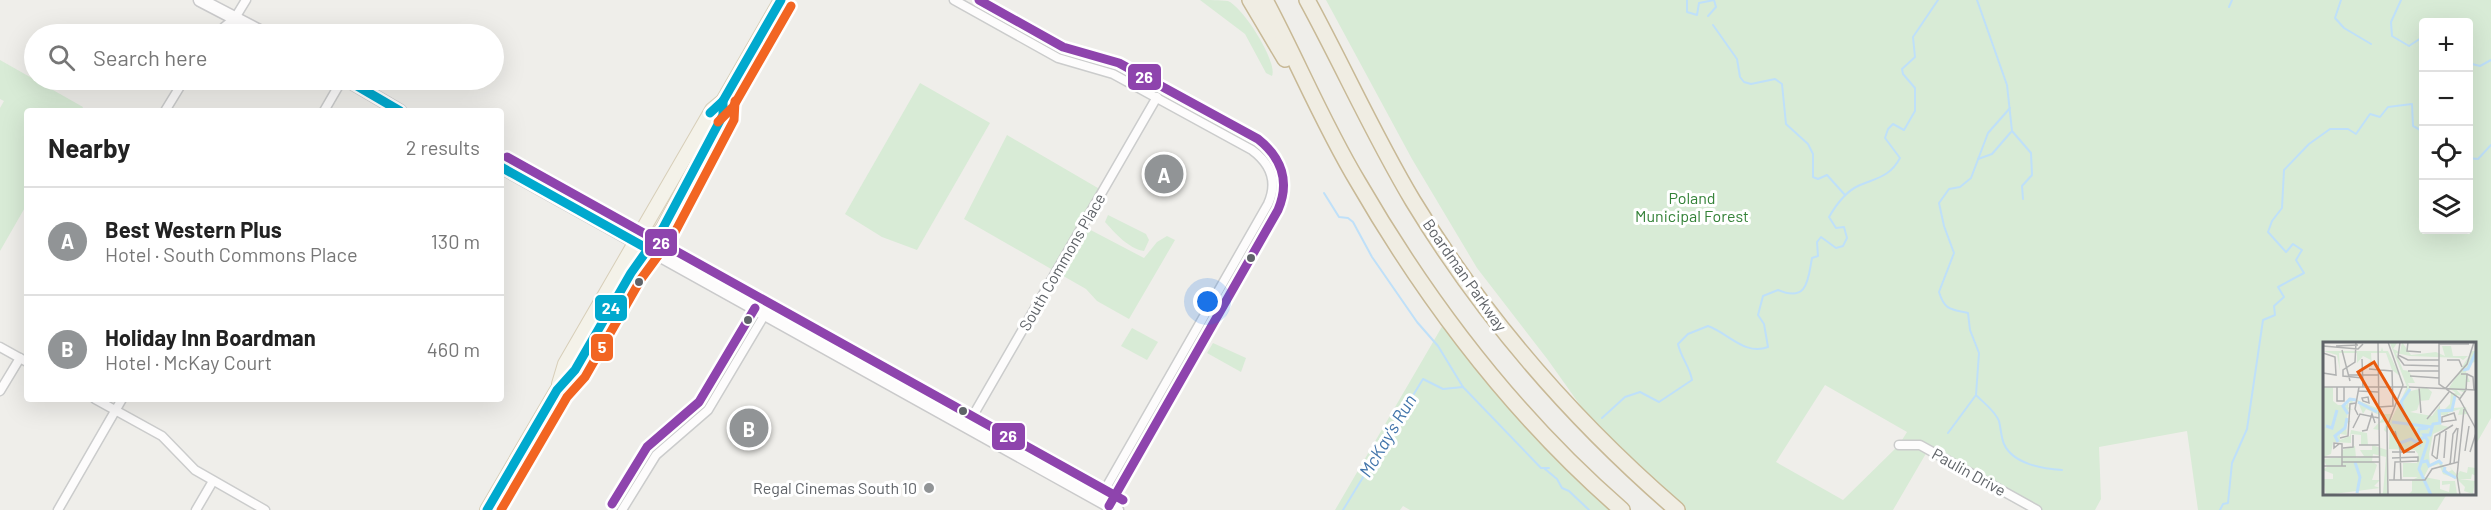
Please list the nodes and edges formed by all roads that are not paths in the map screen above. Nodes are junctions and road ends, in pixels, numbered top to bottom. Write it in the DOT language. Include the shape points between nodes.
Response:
graph roads {
  1 [pos="200,0"];
  2 [pos="246,0"];
  3 [pos="781,0"];
  4 [pos="954,0"];
  5 [pos="1250,0"];
  6 [pos="1265,0"];
  7 [pos="1307,0"];
  8 [pos="235,18"];
  9 [pos="228,24"];
  10 [pos="233,24"];
  11 [pos="246,24"];
  12 [pos="178,90"];
  13 [pos="338,90"];
  14 [pos="363,90"];
  15 [pos="1157,97"];
  16 [pos="167,108"];
  17 [pos="326,108"];
  18 [pos="395,108"];
  19 [pos="1339,149"];
  20 [pos="504,169"];
  21 [pos="642,246"];
  22 [pos="765,314"];
  23 [pos="0,347"];
  24 [pos="23,360"];
  25 [pos="0,391"];
  26 [pos="101,402"];
  27 [pos="120,402"];
  28 [pos="116,410"];
  29 [pos="967,426"];
  30 [pos="1899,445"];
  31 [pos="213,481"];
  32 [pos="1099,500"];
  33 [pos="58,510"];
  34 [pos="196,510"];
  35 [pos="265,510"];
  36 [pos="487,510"];
  37 [pos="622,510"];
  38 [pos="1118,510"];
  39 [pos="1622,510"];
  40 [pos="1677,510"];
  41 [pos="2037,510"];
  1 -- 8 [label="main road"];
  2 -- 8 [label="street"];
  3 -- 21 [label="main road" via="723,101 723,115 663,228"];
  4 -- 15 [label="street" via="1058,58 1108,71"];
  5 -- 19 [label="highway"];
  6 -- 19 [label="highway"];
  7 -- 40 [label="highway, Boardman Parkway" via="1412,199 1475,294 1558,395"];
  8 -- 9 [label="street"];
  8 -- 10 [label="street"];
  8 -- 11 [label="main road"];
  12 -- 16 [label="street"];
  13 -- 17 [label="street"];
  14 -- 18 [label="main road"];
  15 -- 29 [label="street, South Commons Place"];
  15 -- 32 [label="street" via="1260,156 1272,176 1273,190"];
  19 -- 39 [label="highway" via="1390,235 1471,350 1550,440"];
  20 -- 21 [label="main road"];
  21 -- 22 [label="main road"];
  21 -- 36 [label="main road" via="575,370 557,390"];
  22 -- 29 [label="main road"];
  22 -- 37 [label="street" via="708,410 656,454"];
  23 -- 24 [label="street"];
  24 -- 25 [label="street"];
  26 -- 28 [label="street"];
  27 -- 28 [label="street"];
  28 -- 31 [label="street" via="166,439 189,466"];
  28 -- 33 [label="street"];
  29 -- 32 [label="main road"];
  30 -- 41 [label="street, Paulin Drive" via="1920,445"];
  31 -- 34 [label="street"];
  31 -- 35 [label="street"];
  32 -- 38 [label="main road"];
}
